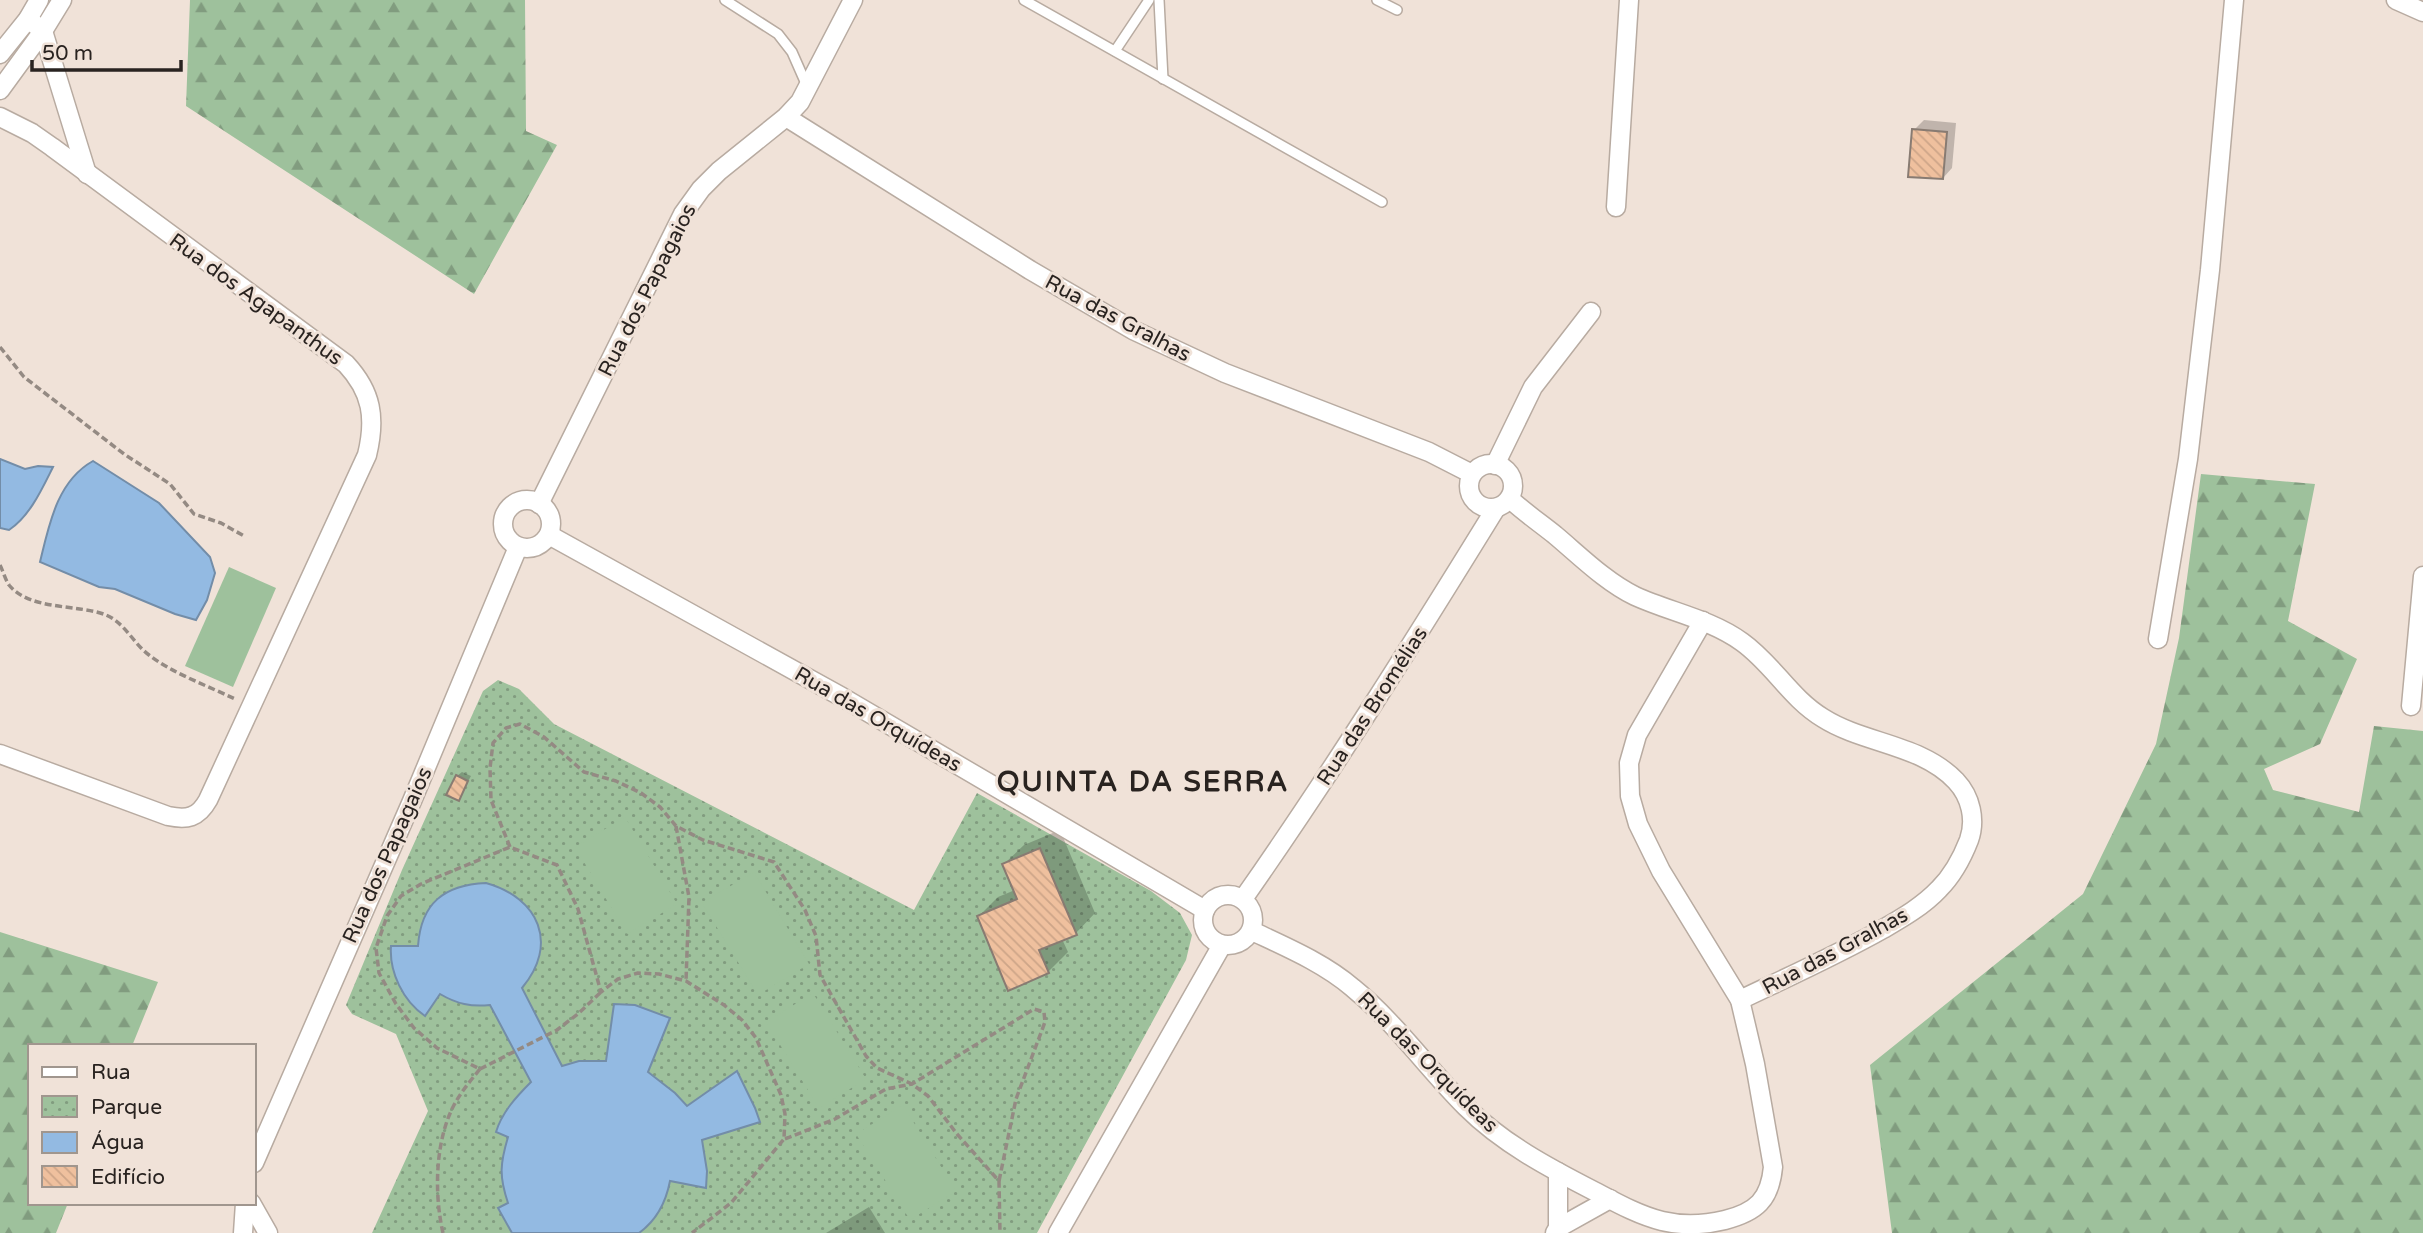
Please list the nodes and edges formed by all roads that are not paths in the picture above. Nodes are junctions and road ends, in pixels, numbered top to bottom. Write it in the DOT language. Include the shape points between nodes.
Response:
graph roads {
  1 [pos="39,0"];
  2 [pos="62,0"];
  3 [pos="725,0"];
  4 [pos="853,0"];
  5 [pos="1024,0"];
  6 [pos="1149,0"];
  7 [pos="1159,0"];
  8 [pos="1377,0"];
  9 [pos="1629,0"];
  10 [pos="2234,0"];
  11 [pos="2396,0"];
  12 [pos="1397,10"];
  13 [pos="2423,12"];
  14 [pos="28,19"];
  15 [pos="43,31"];
  16 [pos="1115,51"];
  17 [pos="0,54"];
  18 [pos="1163,79"];
  19 [pos="807,88"];
  20 [pos="0,90"];
  21 [pos="0,117"];
  22 [pos="786,117"];
  23 [pos="87,174"];
  24 [pos="1382,202"];
  25 [pos="1616,207"];
  26 [pos="1591,312"];
  27 [pos="1495,465"];
  28 [pos="1472,474"];
  29 [pos="1503,503"];
  30 [pos="539,504"];
  31 [pos="548,535"];
  32 [pos="518,547"];
  33 [pos="2423,576"];
  34 [pos="1703,621"];
  35 [pos="2158,639"];
  36 [pos="2411,706"];
  37 [pos="0,754"];
  38 [pos="1242,899"];
  39 [pos="1205,910"];
  40 [pos="1252,930"];
  41 [pos="1222,945"];
  42 [pos="1740,1000"];
  43 [pos="256,1158"];
  44 [pos="1558,1172"];
  45 [pos="1610,1199"];
  46 [pos="245,1205"];
  47 [pos="252,1205"];
  48 [pos="1556,1230"];
  49 [pos="243,1233"];
  50 [pos="268,1233"];
  51 [pos="1058,1233"];
  1 -- 14 [label="street"];
  2 -- 15 [label="street"];
  3 -- 19 [label="lane" via="778,34 792,52"];
  4 -- 19 [label="street, Rua dos Papagaios"];
  5 -- 16 [label="lane"];
  6 -- 16 [label="lane"];
  7 -- 18 [label="lane"];
  8 -- 12 [label="lane"];
  9 -- 25 [label="street"];
  10 -- 35 [label="street" via="2206,310 2188,459"];
  11 -- 13 [label="street"];
  14 -- 15 [label="street"];
  14 -- 17 [label="street"];
  15 -- 20 [label="street"];
  15 -- 23 [label="street"];
  16 -- 18 [label="lane"];
  18 -- 24 [label="lane"];
  19 -- 22 [label="street, Rua dos Papagaios"];
  21 -- 23 [label="street, Rua dos Agapanthus" via="32,133"];
  22 -- 28 [label="street, Rua das Gralhas" via="1133,330 1225,373 1429,452"];
  22 -- 30 [label="street, Rua dos Papagaios" via="719,171 683,214"];
  23 -- 37 [label="street, Rua dos Agapanthus" via="346,364 366,392 371,436 367,455 208,800 197,815 185,819 168,816"];
  26 -- 27 [label="street" via="1533,387"];
  27 -- 28 [label="street"];
  27 -- 29 [label="street" via="1510,474 1513,482"];
  28 -- 29 [label="street" via="1469,491 1479,505"];
  29 -- 34 [label="street, Rua das Gralhas" via="1625,590"];
  29 -- 38 [label="street, Rua das Bromélias"];
  30 -- 31 [label="street" via="550,518"];
  30 -- 32 [label="street" via="522,501 504,518 506,536"];
  31 -- 32 [label="street" via="536,547"];
  31 -- 39 [label="street, Rua das Orquídeas" via="842,697"];
  32 -- 43 [label="street, Rua dos Papagaios"];
  33 -- 36 [label="street"];
  34 -- 42 [label="street, Rua das Orquídeas" via="1637,735 1628,779 1638,824 1661,870"];
  34 -- 42 [label="street, Rua das Gralhas" via="1743,642 1804,705 1824,719 1914,754 1946,772 1962,789 1973,821 1955,870 1921,905 1849,948"];
  38 -- 39 [label="street" via="1226,895"];
  38 -- 40 [label="street" via="1253,913"];
  39 -- 41 [label="street" via="1204,928"];
  40 -- 41 [label="street" via="1240,943"];
  40 -- 44 [label="street, Rua das Orquídeas" via="1351,986 1490,1128"];
  41 -- 51 [label="street"];
  42 -- 45 [label="street, Rua das Orquídeas" via="1772,1157 1767,1195 1742,1215 1694,1225 1662,1221"];
  44 -- 45 [label="street, Rua das Orquídeas"];
  44 -- 48 [label="street"];
  45 -- 48 [label="street"];
  46 -- 49 [label="street"];
  47 -- 50 [label="street"];
}
